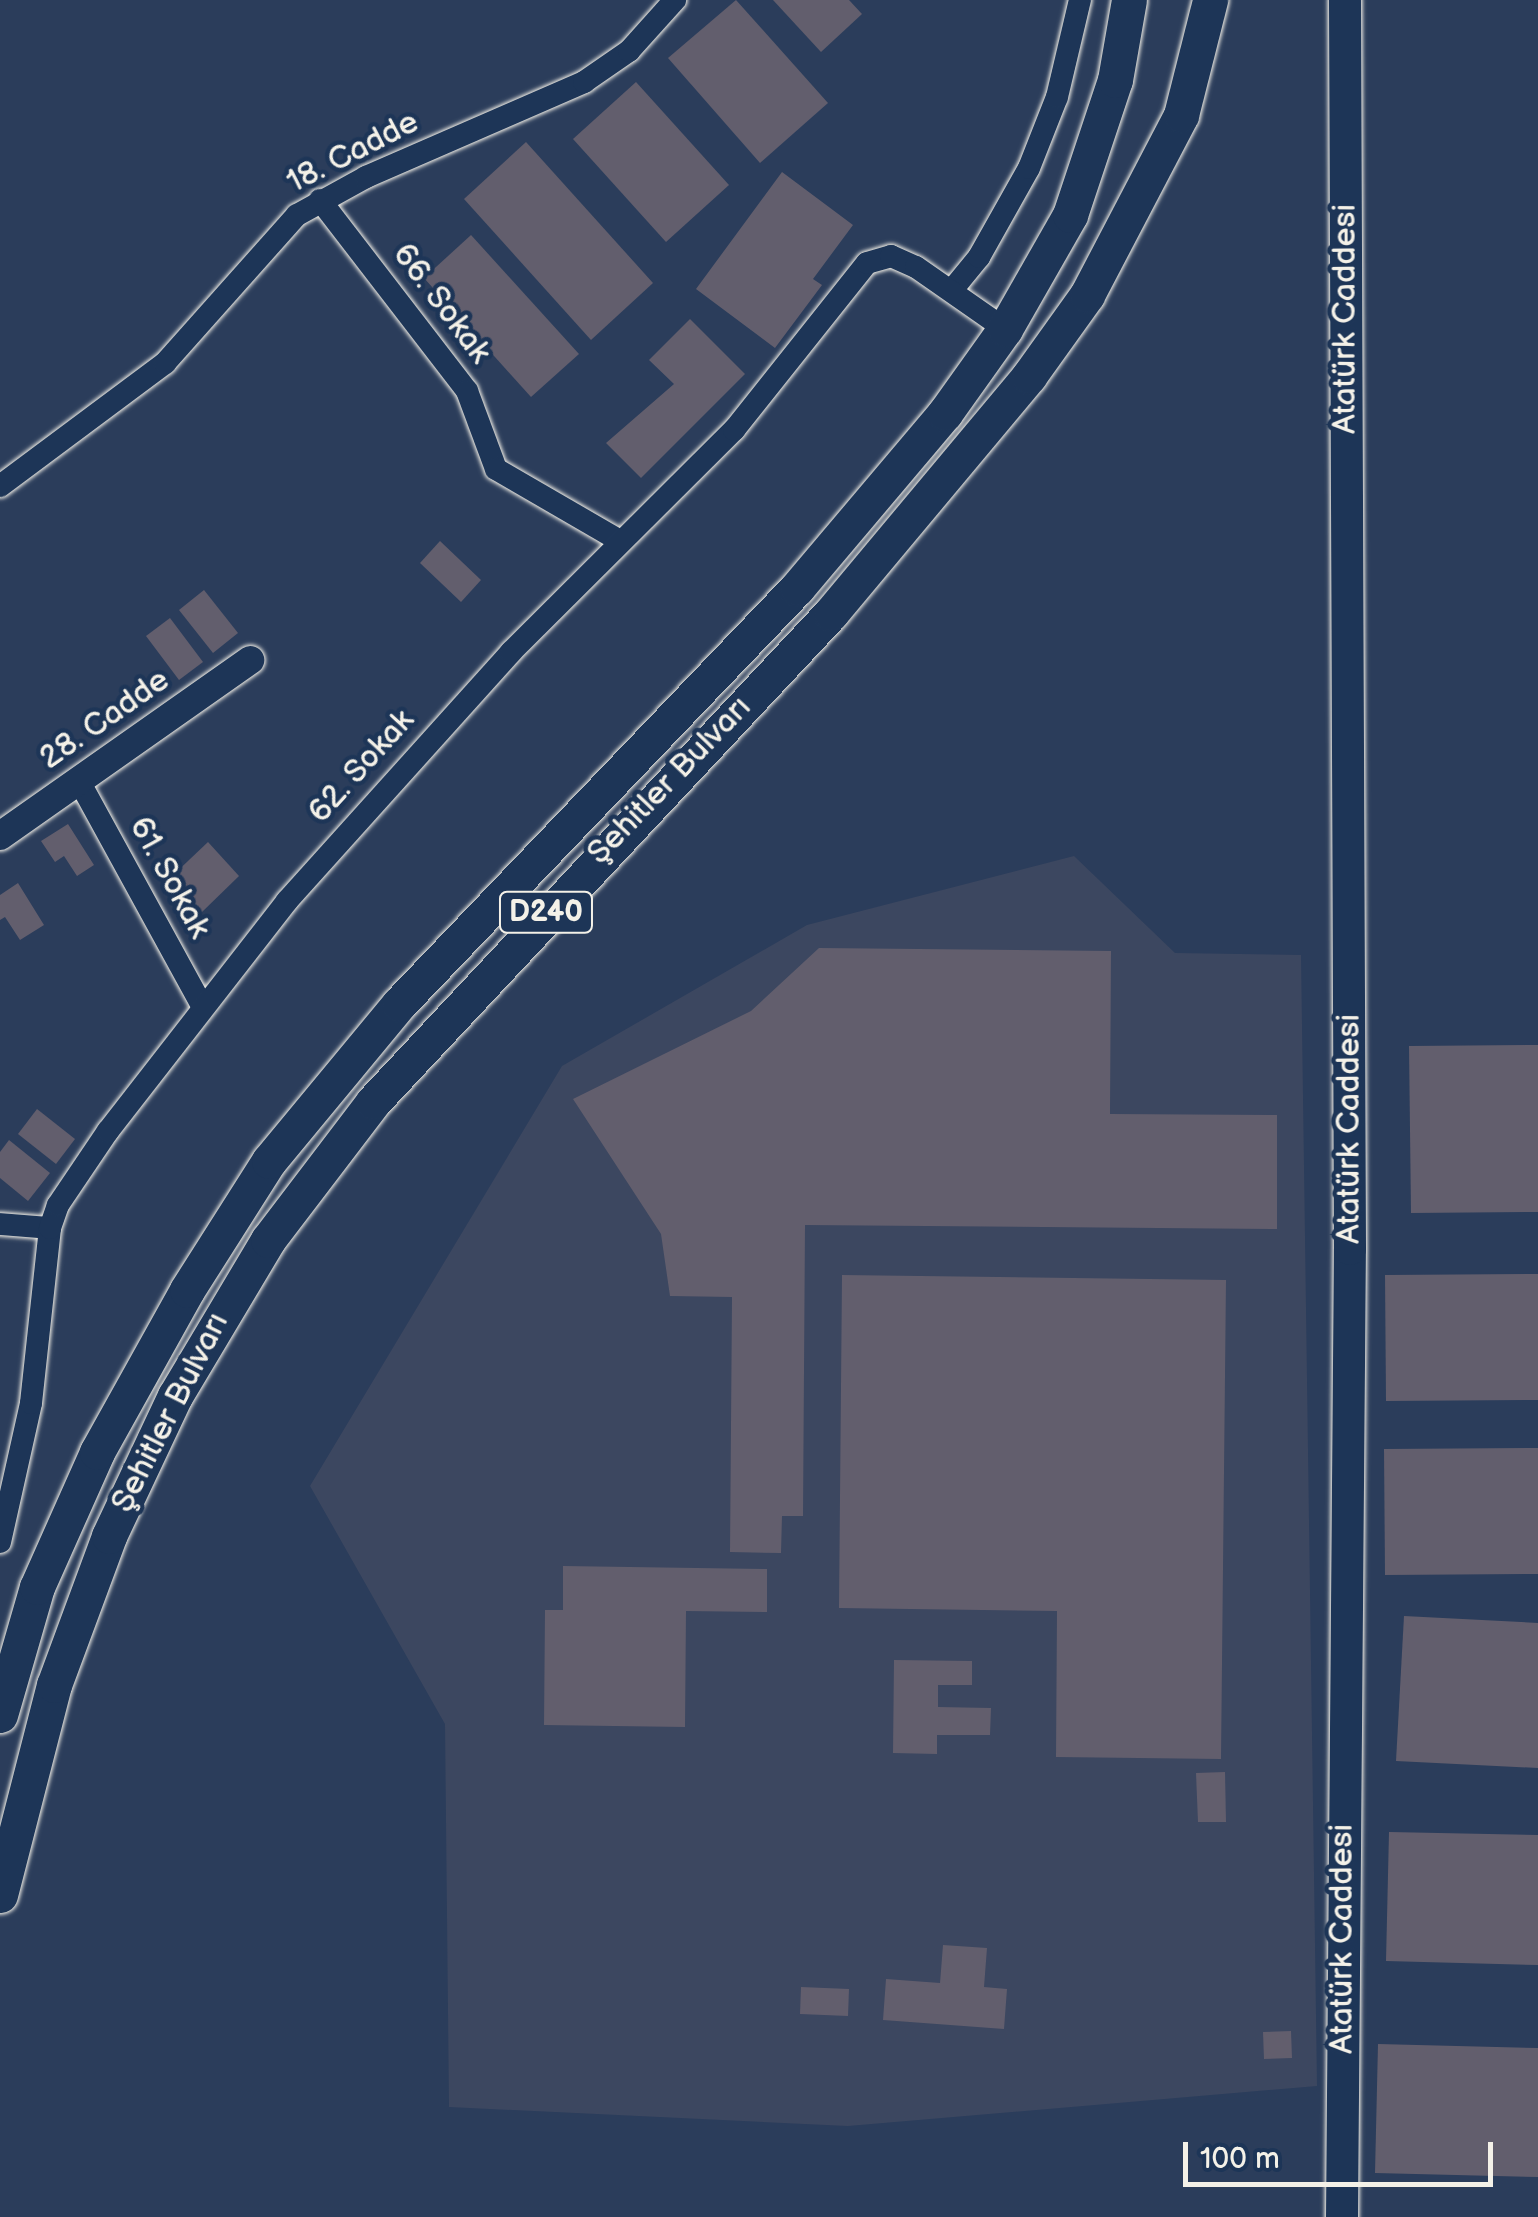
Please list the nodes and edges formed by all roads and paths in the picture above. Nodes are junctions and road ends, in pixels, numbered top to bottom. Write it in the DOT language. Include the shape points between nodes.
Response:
graph roads {
  1 [pos="676,0"];
  2 [pos="1080,0"];
  3 [pos="1129,0"];
  4 [pos="1210,0"];
  5 [pos="1345,0"];
  6 [pos="1354,0"];
  7 [pos="1346,41"];
  8 [pos="320,200"];
  9 [pos="952,290"];
  10 [pos="1006,329"];
  11 [pos="0,486"];
  12 [pos="620,541"];
  13 [pos="250,660"];
  14 [pos="78,781"];
  15 [pos="0,836"];
  16 [pos="202,1006"];
  17 [pos="0,1224"];
  18 [pos="50,1228"];
  19 [pos="0,1542"];
  20 [pos="9,1648"];
  21 [pos="0,1715"];
  22 [pos="0,1894"];
  23 [pos="1342,2217"];
  1 -- 8 [label="street, 18. Cadde" via="629,51 584,82"];
  2 -- 9 [label="street" via="1057,97 1029,168"];
  3 -- 10 [label="main road, Şehitler Bulvarı / D240" via="1091,162"];
  4 -- 22 [label="main road, Şehitler Bulvarı / D240" via="1181,115 1087,295 1028,376 832,613 373,1102 248,1271 140,1462 109,1536 54,1685"];
  5 -- 7 [label="main road, Atatürk Caddesi"];
  6 -- 7 [label="main road, Atatürk Caddesi"];
  7 -- 23 [label="main road, Atatürk Caddesi" via="1350,1151"];
  8 -- 11 [label="street, 18. Cadde" via="275,236 164,364"];
  8 -- 12 [label="street, 66. Sokak" via="467,391 488,458"];
  9 -- 10 [label="street, 62. Sokak"];
  9 -- 12 [label="street, 62. Sokak" via="891,256 867,263 734,430"];
  10 -- 20 [label="main road, Şehitler Bulvarı / D240" via="797,588 399,1004 270,1161 132,1384"];
  12 -- 16 [label="street, 62. Sokak" via="432,736"];
  13 -- 14 [label="street, 28. Cadde"];
  14 -- 15 [label="street, 28. Cadde"];
  14 -- 16 [label="street, 61. Sokak"];
  16 -- 18 [label="street, 62. Sokak" via="75,1174"];
  17 -- 18 [label="street"];
  18 -- 19 [label="street, 62. Sokak" via="30,1403"];
  20 -- 21 [label="main road, Şehitler Bulvarı / D240"];
}
